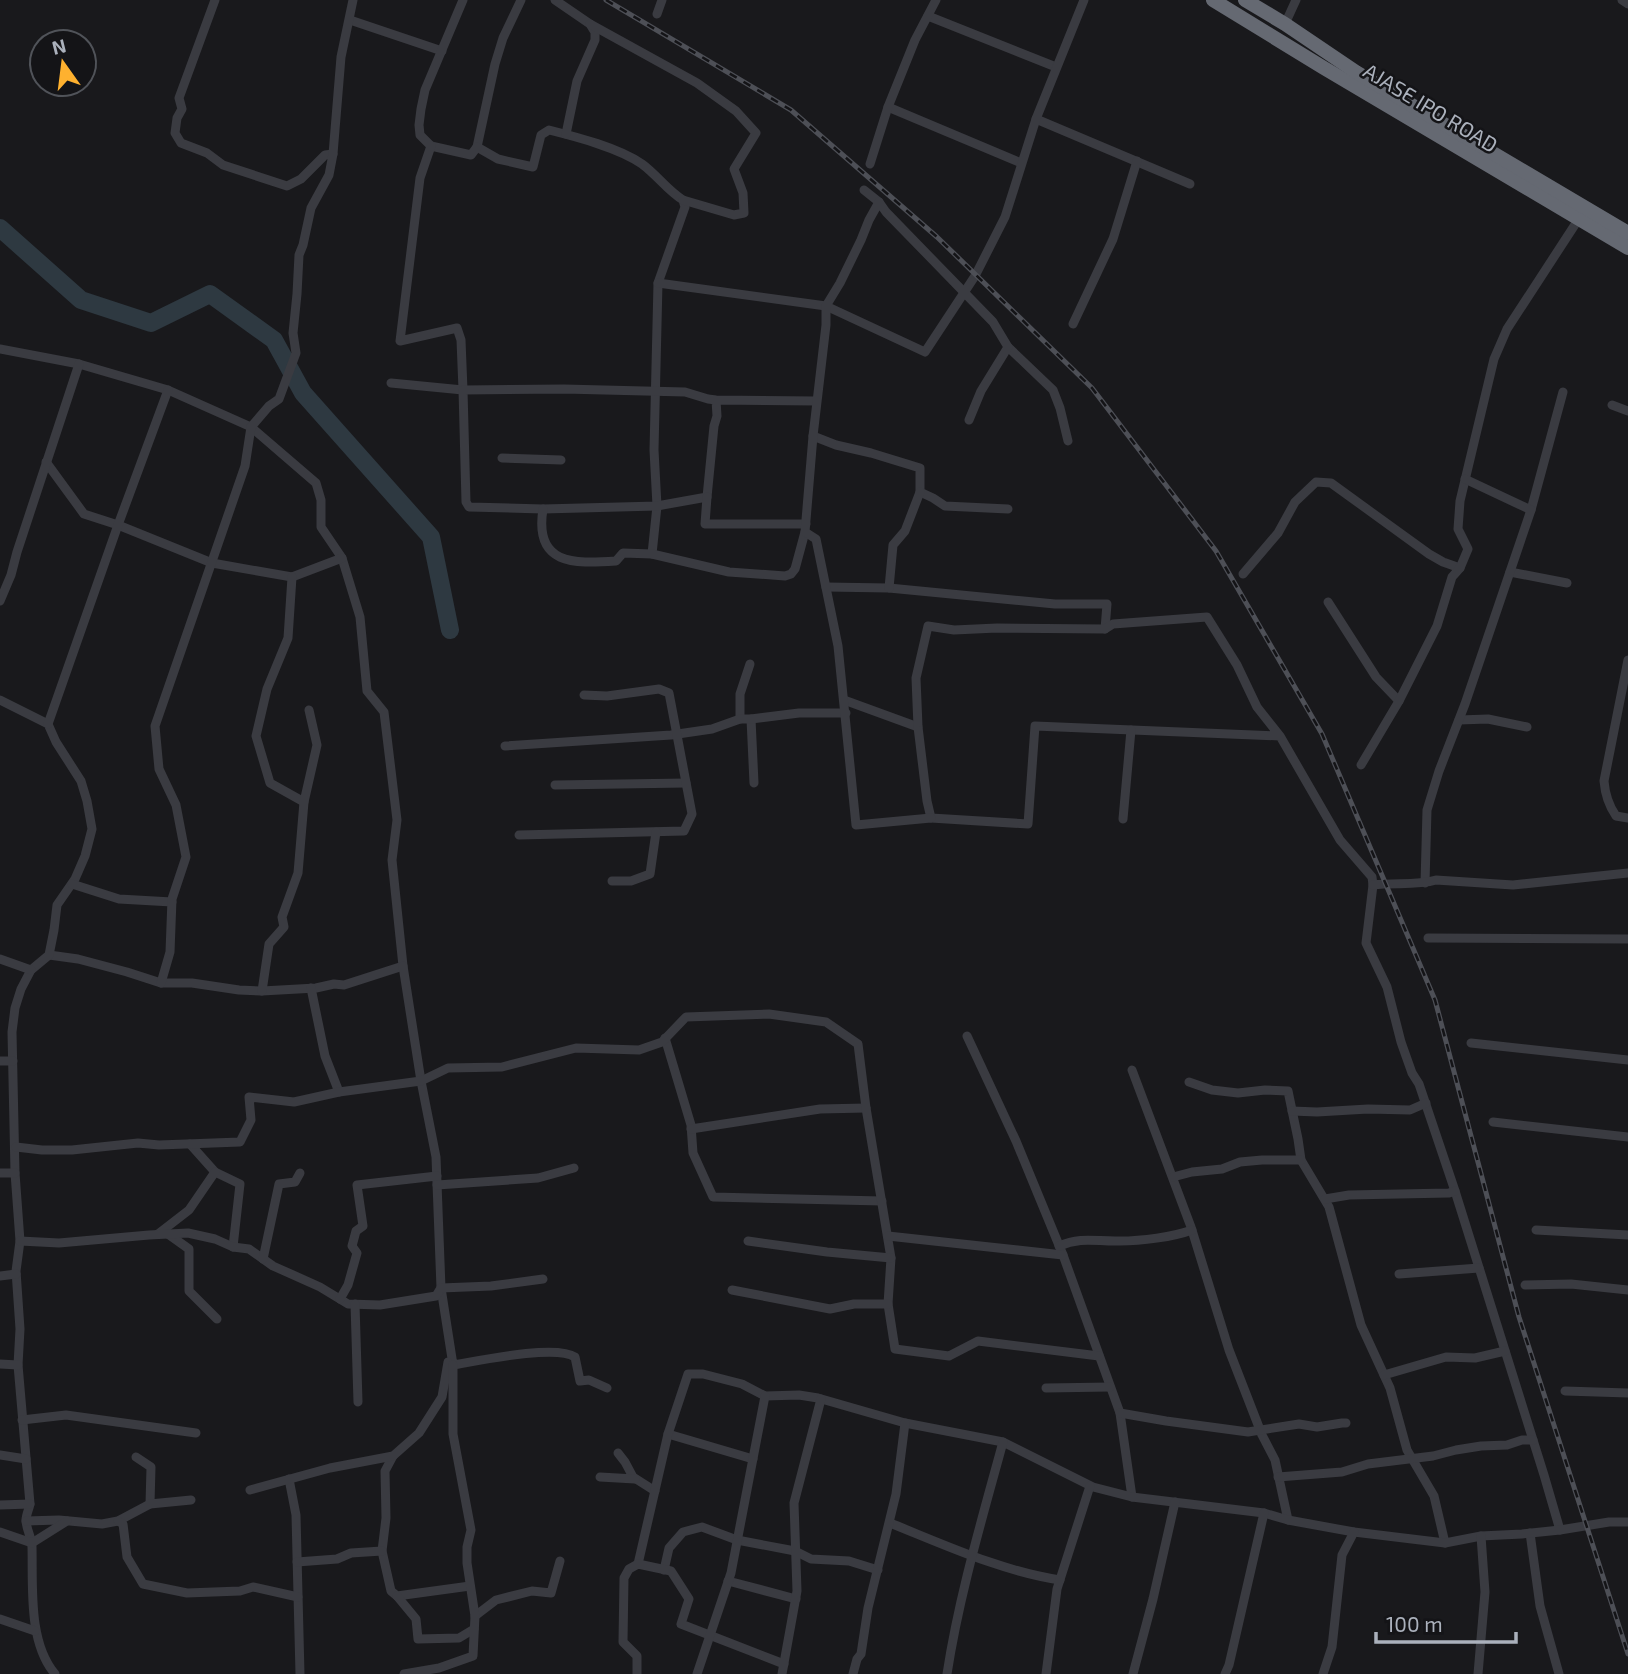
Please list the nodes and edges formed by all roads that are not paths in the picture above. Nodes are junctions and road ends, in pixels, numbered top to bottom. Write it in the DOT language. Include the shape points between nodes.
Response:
graph roads {
  1 [pos="215,0"];
  2 [pos="353,0"];
  3 [pos="463,0"];
  4 [pos="521,0"];
  5 [pos="555,0"];
  6 [pos="662,0"];
  7 [pos="936,0"];
  8 [pos="1084,0"];
  9 [pos="1213,0"];
  10 [pos="1245,0"];
  11 [pos="1296,0"];
  12 [pos="1622,0"];
  13 [pos="1628,4"];
  14 [pos="657,14"];
  15 [pos="928,16"];
  16 [pos="350,20"];
  17 [pos="590,24"];
  18 [pos="1285,24"];
  19 [pos="442,51"];
  20 [pos="1056,67"];
  21 [pos="888,107"];
  22 [pos="1036,120"];
  23 [pos="566,134"];
  24 [pos="431,146"];
  25 [pos="477,147"];
  26 [pos="333,153"];
  27 [pos="1137,161"];
  28 [pos="1021,163"];
  29 [pos="870,164"];
  30 [pos="1190,184"];
  31 [pos="863,190"];
  32 [pos="683,200"];
  33 [pos="879,202"];
  34 [pos="1578,220"];
  35 [pos="1628,233"];
  36 [pos="1628,248"];
  37 [pos="658,284"];
  38 [pos="965,293"];
  39 [pos="825,306"];
  40 [pos="1073,324"];
  41 [pos="1008,347"];
  42 [pos="0,349"];
  43 [pos="79,364"];
  44 [pos="391,383"];
  45 [pos="168,390"];
  46 [pos="463,390"];
  47 [pos="655,392"];
  48 [pos="1563,392"];
  49 [pos="716,400"];
  50 [pos="816,401"];
  51 [pos="1612,405"];
  52 [pos="1628,411"];
  53 [pos="969,420"];
  54 [pos="251,427"];
  55 [pos="813,436"];
  56 [pos="1068,441"];
  57 [pos="502,458"];
  58 [pos="561,460"];
  59 [pos="46,462"];
  60 [pos="1465,480"];
  61 [pos="920,492"];
  62 [pos="707,497"];
  63 [pos="657,506"];
  64 [pos="543,509"];
  65 [pos="1008,509"];
  66 [pos="1531,510"];
  67 [pos="118,524"];
  68 [pos="806,528"];
  69 [pos="652,554"];
  70 [pos="342,558"];
  71 [pos="212,564"];
  72 [pos="1460,568"];
  73 [pos="1510,572"];
  74 [pos="1243,574"];
  75 [pos="292,577"];
  76 [pos="1567,583"];
  77 [pos="826,587"];
  78 [pos="889,588"];
  79 [pos="0,601"];
  80 [pos="1328,602"];
  81 [pos="1105,629"];
  82 [pos="1628,660"];
  83 [pos="750,664"];
  84 [pos="584,695"];
  85 [pos="0,700"];
  86 [pos="844,700"];
  87 [pos="1399,702"];
  88 [pos="309,710"];
  89 [pos="846,713"];
  90 [pos="740,719"];
  91 [pos="751,719"];
  92 [pos="1459,720"];
  93 [pos="48,724"];
  94 [pos="918,727"];
  95 [pos="1527,727"];
  96 [pos="1131,730"];
  97 [pos="677,734"];
  98 [pos="1280,736"];
  99 [pos="505,746"];
  100 [pos="1361,765"];
  101 [pos="686,783"];
  102 [pos="754,783"];
  103 [pos="555,785"];
  104 [pos="304,802"];
  105 [pos="931,818"];
  106 [pos="1628,818"];
  107 [pos="1123,819"];
  108 [pos="656,832"];
  109 [pos="519,835"];
  110 [pos="1628,873"];
  111 [pos="612,881"];
  112 [pos="1425,883"];
  113 [pos="72,884"];
  114 [pos="1373,885"];
  115 [pos="172,902"];
  116 [pos="1428,938"];
  117 [pos="1628,939"];
  118 [pos="49,955"];
  119 [pos="0,959"];
  120 [pos="403,967"];
  121 [pos="31,970"];
  122 [pos="161,983"];
  123 [pos="312,988"];
  124 [pos="262,991"];
  125 [pos="967,1036"];
  126 [pos="666,1038"];
  127 [pos="1471,1043"];
  128 [pos="1628,1060"];
  129 [pos="0,1061"];
  130 [pos="13,1061"];
  131 [pos="1132,1070"];
  132 [pos="421,1081"];
  133 [pos="1189,1082"];
  134 [pos="339,1092"];
  135 [pos="1426,1104"];
  136 [pos="866,1108"];
  137 [pos="1292,1111"];
  138 [pos="1493,1122"];
  139 [pos="691,1129"];
  140 [pos="1628,1137"];
  141 [pos="190,1144"];
  142 [pos="16,1147"];
  143 [pos="1301,1160"];
  144 [pos="574,1168"];
  145 [pos="215,1172"];
  146 [pos="0,1173"];
  147 [pos="15,1173"];
  148 [pos="300,1173"];
  149 [pos="1172,1177"];
  150 [pos="437,1181"];
  151 [pos="1455,1191"];
  152 [pos="1325,1199"];
  153 [pos="882,1201"];
  154 [pos="1192,1230"];
  155 [pos="1536,1230"];
  156 [pos="162,1234"];
  157 [pos="1628,1235"];
  158 [pos="888,1236"];
  159 [pos="20,1241"];
  160 [pos="748,1241"];
  161 [pos="233,1247"];
  162 [pos="1061,1250"];
  163 [pos="891,1258"];
  164 [pos="262,1259"];
  165 [pos="1479,1268"];
  166 [pos="16,1274"];
  167 [pos="1399,1274"];
  168 [pos="0,1276"];
  169 [pos="543,1279"];
  170 [pos="1525,1285"];
  171 [pos="441,1288"];
  172 [pos="732,1290"];
  173 [pos="1628,1290"];
  174 [pos="340,1299"];
  175 [pos="355,1304"];
  176 [pos="888,1304"];
  177 [pos="217,1319"];
  178 [pos="450,1349"];
  179 [pos="1505,1351"];
  180 [pos="1099,1356"];
  181 [pos="0,1364"];
  182 [pos="18,1365"];
  183 [pos="453,1365"];
  184 [pos="1384,1375"];
  185 [pos="1110,1387"];
  186 [pos="607,1388"];
  187 [pos="1046,1388"];
  188 [pos="1565,1391"];
  189 [pos="1628,1394"];
  190 [pos="765,1396"];
  191 [pos="821,1399"];
  192 [pos="358,1402"];
  193 [pos="1119,1413"];
  194 [pos="22,1420"];
  195 [pos="905,1423"];
  196 [pos="1346,1423"];
  197 [pos="1259,1430"];
  198 [pos="196,1433"];
  199 [pos="668,1434"];
  200 [pos="1533,1440"];
  201 [pos="1003,1442"];
  202 [pos="618,1453"];
  203 [pos="0,1455"];
  204 [pos="393,1456"];
  205 [pos="136,1457"];
  206 [pos="1411,1458"];
  207 [pos="753,1459"];
  208 [pos="26,1460"];
  209 [pos="600,1477"];
  210 [pos="1278,1477"];
  211 [pos="289,1479"];
  212 [pos="635,1479"];
  213 [pos="1090,1486"];
  214 [pos="250,1490"];
  215 [pos="655,1491"];
  216 [pos="1132,1497"];
  217 [pos="191,1500"];
  218 [pos="1175,1502"];
  219 [pos="30,1504"];
  220 [pos="150,1504"];
  221 [pos="0,1505"];
  222 [pos="1264,1513"];
  223 [pos="1288,1520"];
  224 [pos="26,1521"];
  225 [pos="67,1521"];
  226 [pos="118,1521"];
  227 [pos="1628,1522"];
  228 [pos="890,1523"];
  229 [pos="1560,1530"];
  230 [pos="0,1532"];
  231 [pos="1354,1532"];
  232 [pos="1530,1533"];
  233 [pos="1481,1536"];
  234 [pos="737,1540"];
  235 [pos="32,1543"];
  236 [pos="1445,1543"];
  237 [pos="382,1551"];
  238 [pos="795,1551"];
  239 [pos="972,1555"];
  240 [pos="560,1561"];
  241 [pos="297,1562"];
  242 [pos="638,1563"];
  243 [pos="664,1570"];
  244 [pos="878,1570"];
  245 [pos="1060,1580"];
  246 [pos="728,1581"];
  247 [pos="470,1586"];
  248 [pos="397,1596"];
  249 [pos="298,1597"];
  250 [pos="796,1599"];
  251 [pos="475,1616"];
  252 [pos="0,1619"];
  253 [pos="474,1629"];
  254 [pos="35,1631"];
  255 [pos="710,1635"];
  256 [pos="784,1664"];
  257 [pos="53,1673"];
  258 [pos="300,1674"];
  259 [pos="404,1674"];
  260 [pos="637,1674"];
  261 [pos="697,1674"];
  262 [pos="782,1674"];
  263 [pos="853,1674"];
  264 [pos="947,1674"];
  265 [pos="1046,1674"];
  266 [pos="1133,1674"];
  267 [pos="1225,1674"];
  268 [pos="1323,1674"];
  269 [pos="1478,1674"];
  270 [pos="1559,1674"];
  1 -- 26 [label="street" via="179,98 182,109 175,133 181,143 223,165 287,186"];
  2 -- 16 [label="street"];
  3 -- 19 [label="street"];
  4 -- 25 [label="street" via="495,64"];
  5 -- 17 [label="street"];
  6 -- 14 [label="street"];
  7 -- 15 [label="street"];
  8 -- 20 [label="street"];
  9 -- 34 [label="highway, AJASE IPO ROAD"];
  10 -- 18 [label="highway, AJASE IPO ROAD"];
  11 -- 18 [label="street"];
  12 -- 13 [label="street"];
  15 -- 20 [label="street"];
  15 -- 21 [label="street"];
  16 -- 19 [label="street"];
  16 -- 26 [label="street" via="341,57"];
  17 -- 23 [label="street" via="596,40 577,81"];
  17 -- 32 [label="street" via="697,83 736,111 756,133 734,169 744,213 734,215"];
  18 -- 35 [label="highway, AJASE IPO ROAD" via="1356,72"];
  19 -- 24 [label="street" via="425,90 419,125"];
  20 -- 22 [label="street"];
  21 -- 28 [label="street"];
  21 -- 29 [label="street"];
  22 -- 27 [label="street"];
  22 -- 28 [label="street"];
  23 -- 25 [label="street" via="550,130 541,135 533,167 498,159"];
  23 -- 32 [label="street" via="631,158"];
  24 -- 25 [label="street" via="471,155"];
  24 -- 46 [label="street" via="420,178 400,341 457,328"];
  26 -- 54 [label="street" via="299,255 293,333 296,352 279,399"];
  27 -- 30 [label="street"];
  27 -- 40 [label="street" via="1112,239"];
  28 -- 38 [label="street" via="1005,217"];
  31 -- 33 [label="street"];
  32 -- 37 [label="street" via="685,207"];
  33 -- 38 [label="street"];
  33 -- 39 [label="street"];
  34 -- 36 [label="highway, AJASE IPO ROAD"];
  34 -- 60 [label="street" via="1507,329 1494,359"];
  37 -- 39 [label="street"];
  37 -- 47 [label="street"];
  38 -- 39 [label="street" via="925,352"];
  38 -- 41 [label="street" via="993,322"];
  39 -- 50 [label="street"];
  41 -- 53 [label="street"];
  41 -- 56 [label="street" via="1053,390"];
  42 -- 43 [label="street"];
  43 -- 45 [label="street"];
  43 -- 59 [label="street"];
  44 -- 46 [label="street"];
  45 -- 54 [label="street"];
  45 -- 67 [label="street"];
  46 -- 47 [label="street"];
  46 -- 64 [label="street" via="469,507"];
  47 -- 49 [label="street" via="685,392"];
  47 -- 63 [label="street"];
  48 -- 66 [label="street"];
  49 -- 50 [label="street"];
  49 -- 62 [label="street"];
  50 -- 55 [label="street"];
  51 -- 52 [label="street"];
  54 -- 70 [label="street" via="316,483 321,527"];
  54 -- 71 [label="street" via="245,467"];
  55 -- 61 [label="street" via="920,468"];
  55 -- 68 [label="street"];
  57 -- 58 [label="street"];
  59 -- 67 [label="street" via="84,514"];
  59 -- 79 [label="street"];
  60 -- 66 [label="street"];
  60 -- 72 [label="street" via="1458,529 1468,549"];
  61 -- 65 [label="street" via="946,506"];
  61 -- 78 [label="street" via="905,531 893,545"];
  62 -- 63 [label="street"];
  62 -- 68 [label="street" via="705,524"];
  63 -- 64 [label="street"];
  63 -- 69 [label="street"];
  64 -- 69 [label="street" via="545,543 558,558 585,563 616,561 623,553"];
  66 -- 73 [label="street"];
  67 -- 71 [label="street"];
  67 -- 93 [label="street"];
  68 -- 69 [label="street" via="795,569 785,576 729,572"];
  68 -- 77 [label="street" via="816,539"];
  70 -- 75 [label="street"];
  70 -- 120 [label="street" via="360,618 367,691 384,712 397,820 392,860"];
  71 -- 75 [label="street"];
  71 -- 115 [label="street" via="155,726 159,769 176,804 186,857"];
  72 -- 74 [label="street" via="1429,554 1332,483 1316,482"];
  72 -- 87 [label="street"];
  73 -- 76 [label="street"];
  73 -- 92 [label="street"];
  75 -- 104 [label="street" via="288,638 267,689 256,736 270,783"];
  77 -- 78 [label="street"];
  77 -- 86 [label="street"];
  78 -- 81 [label="street" via="1055,604 1107,604"];
  80 -- 87 [label="street" via="1376,677"];
  81 -- 94 [label="street" via="954,631 928,626 916,678"];
  81 -- 98 [label="street" via="1113,624 1207,617 1258,707"];
  82 -- 106 [label="street" via="1604,781 1616,816"];
  83 -- 90 [label="street" via="740,694"];
  84 -- 97 [label="street" via="659,689 669,694"];
  85 -- 93 [label="street"];
  86 -- 89 [label="street"];
  86 -- 94 [label="street"];
  87 -- 100 [label="street"];
  88 -- 104 [label="street" via="317,745"];
  89 -- 91 [label="street"];
  89 -- 105 [label="street" via="856,825"];
  90 -- 91 [label="street"];
  90 -- 97 [label="street"];
  91 -- 102 [label="street"];
  92 -- 95 [label="street" via="1488,719"];
  92 -- 112 [label="street" via="1427,810"];
  93 -- 113 [label="street" via="81,781 91,818 92,838"];
  94 -- 105 [label="street"];
  96 -- 98 [label="street"];
  96 -- 105 [label="street" via="1035,726 1028,824"];
  96 -- 107 [label="street"];
  97 -- 99 [label="street"];
  97 -- 101 [label="street"];
  98 -- 114 [label="street" via="1340,840 1372,877"];
  101 -- 103 [label="street"];
  101 -- 108 [label="street" via="692,814 684,831"];
  104 -- 124 [label="street" via="299,873 282,917 284,927 269,944"];
  108 -- 109 [label="street"];
  108 -- 111 [label="street" via="650,874"];
  110 -- 112 [label="street" via="1513,885"];
  112 -- 114 [label="street"];
  113 -- 115 [label="street" via="119,900"];
  113 -- 118 [label="street" via="57,905"];
  114 -- 135 [label="street" via="1366,943 1387,987 1401,1042"];
  115 -- 122 [label="street" via="170,952"];
  116 -- 117 [label="street"];
  118 -- 121 [label="street"];
  118 -- 122 [label="street"];
  119 -- 121 [label="street"];
  120 -- 123 [label="street" via="344,985"];
  120 -- 132 [label="street"];
  121 -- 130 [label="street" via="15,1008"];
  122 -- 124 [label="street"];
  123 -- 124 [label="street"];
  123 -- 134 [label="street" via="326,1056"];
  125 -- 162 [label="street"];
  126 -- 132 [label="street" via="639,1050 576,1048 502,1067 448,1068"];
  126 -- 136 [label="street" via="686,1017 769,1014 825,1022 858,1044"];
  126 -- 139 [label="street"];
  127 -- 128 [label="street"];
  129 -- 130 [label="street"];
  130 -- 142 [label="street"];
  131 -- 149 [label="street"];
  132 -- 134 [label="street"];
  132 -- 150 [label="street"];
  133 -- 137 [label="street" via="1238,1093 1288,1091"];
  134 -- 141 [label="street" via="295,1102 249,1097 251,1120 240,1142"];
  135 -- 137 [label="street" via="1410,1110"];
  135 -- 151 [label="street"];
  136 -- 139 [label="street" via="821,1109"];
  136 -- 153 [label="street"];
  137 -- 143 [label="street"];
  138 -- 140 [label="street"];
  139 -- 153 [label="street" via="693,1153 713,1197"];
  141 -- 142 [label="street" via="62,1150"];
  141 -- 145 [label="street"];
  142 -- 147 [label="street"];
  143 -- 149 [label="street" via="1240,1162"];
  143 -- 152 [label="street"];
  144 -- 150 [label="street" via="538,1178"];
  145 -- 156 [label="street" via="189,1210"];
  145 -- 161 [label="street" via="240,1184"];
  146 -- 147 [label="street"];
  147 -- 159 [label="street"];
  148 -- 164 [label="street" via="295,1182 279,1184"];
  149 -- 154 [label="street"];
  150 -- 171 [label="street"];
  150 -- 174 [label="street" via="357,1185 363,1226 356,1231 352,1246 357,1253"];
  151 -- 152 [label="street"];
  151 -- 165 [label="street"];
  152 -- 184 [label="street" via="1361,1325"];
  153 -- 158 [label="street"];
  154 -- 162 [label="street" via="1119,1241 1070,1241"];
  154 -- 197 [label="street"];
  155 -- 157 [label="street"];
  156 -- 159 [label="street" via="59,1244"];
  156 -- 161 [label="street" via="188,1233"];
  156 -- 177 [label="street" via="189,1249 189,1291"];
  158 -- 162 [label="street"];
  158 -- 163 [label="street"];
  159 -- 166 [label="street"];
  160 -- 163 [label="street"];
  161 -- 164 [label="street" via="249,1249"];
  162 -- 180 [label="street"];
  163 -- 176 [label="street"];
  164 -- 174 [label="street"];
  165 -- 167 [label="street"];
  165 -- 179 [label="street"];
  166 -- 168 [label="street"];
  166 -- 182 [label="street"];
  169 -- 171 [label="street"];
  170 -- 173 [label="street"];
  171 -- 175 [label="street" via="436,1296"];
  171 -- 178 [label="street"];
  172 -- 176 [label="street" via="830,1309"];
  174 -- 175 [label="street"];
  175 -- 192 [label="street"];
  176 -- 180 [label="street" via="895,1349 949,1356 978,1341"];
  178 -- 183 [label="street"];
  178 -- 204 [label="street" via="442,1397 419,1433"];
  179 -- 184 [label="street" via="1475,1358 1446,1357"];
  179 -- 200 [label="street"];
  180 -- 185 [label="street"];
  181 -- 182 [label="street"];
  182 -- 194 [label="street"];
  183 -- 186 [label="street" via="528,1353 568,1353 575,1357 580,1381"];
  183 -- 247 [label="street" via="453,1434 471,1530 467,1547"];
  184 -- 206 [label="street"];
  185 -- 187 [label="street"];
  185 -- 193 [label="street"];
  188 -- 189 [label="street"];
  190 -- 191 [label="street"];
  190 -- 199 [label="street" via="742,1384 688,1374"];
  190 -- 207 [label="street"];
  191 -- 195 [label="street"];
  191 -- 238 [label="street" via="794,1503"];
  193 -- 197 [label="street" via="1216,1429"];
  193 -- 216 [label="street"];
  194 -- 198 [label="street" via="66,1415"];
  194 -- 208 [label="street"];
  195 -- 201 [label="street"];
  195 -- 228 [label="street"];
  196 -- 197 [label="street"];
  197 -- 210 [label="street"];
  199 -- 207 [label="street"];
  199 -- 215 [label="street"];
  200 -- 206 [label="street"];
  200 -- 229 [label="street"];
  201 -- 213 [label="street"];
  201 -- 239 [label="street"];
  202 -- 212 [label="street"];
  203 -- 208 [label="street"];
  204 -- 211 [label="street"];
  204 -- 237 [label="street" via="385,1471"];
  205 -- 220 [label="street" via="151,1467"];
  206 -- 210 [label="street" via="1342,1472"];
  206 -- 236 [label="street" via="1434,1496"];
  207 -- 234 [label="street"];
  208 -- 219 [label="street"];
  209 -- 212 [label="street"];
  210 -- 223 [label="street"];
  211 -- 214 [label="street"];
  211 -- 241 [label="street" via="296,1515"];
  212 -- 215 [label="street"];
  213 -- 216 [label="street"];
  213 -- 245 [label="street"];
  215 -- 242 [label="street"];
  216 -- 218 [label="street"];
  217 -- 220 [label="street"];
  218 -- 222 [label="street"];
  218 -- 266 [label="street"];
  219 -- 221 [label="street"];
  219 -- 224 [label="street"];
  220 -- 226 [label="street"];
  222 -- 223 [label="street"];
  222 -- 267 [label="street"];
  223 -- 231 [label="street"];
  224 -- 225 [label="street"];
  224 -- 235 [label="street"];
  225 -- 226 [label="street"];
  225 -- 235 [label="street"];
  226 -- 249 [label="street" via="127,1557 143,1584 187,1593 253,1587"];
  227 -- 229 [label="street"];
  228 -- 239 [label="street"];
  228 -- 244 [label="street"];
  229 -- 232 [label="street"];
  230 -- 235 [label="street"];
  231 -- 236 [label="street"];
  231 -- 268 [label="street" via="1342,1555 1332,1647"];
  232 -- 233 [label="street"];
  232 -- 270 [label="street" via="1540,1606"];
  233 -- 236 [label="street"];
  233 -- 269 [label="street" via="1485,1592"];
  234 -- 238 [label="street"];
  234 -- 243 [label="street" via="702,1527 683,1532 669,1548"];
  234 -- 246 [label="street"];
  235 -- 254 [label="street"];
  237 -- 241 [label="street"];
  237 -- 248 [label="street" via="391,1591"];
  238 -- 244 [label="street" via="811,1559 849,1561"];
  238 -- 250 [label="street"];
  239 -- 245 [label="street"];
  239 -- 264 [label="street"];
  240 -- 251 [label="street" via="551,1592 531,1591 496,1600"];
  241 -- 249 [label="street"];
  242 -- 243 [label="street"];
  242 -- 260 [label="street" via="624,1577 622,1642 637,1656"];
  243 -- 255 [label="street" via="671,1572 689,1599 681,1624"];
  244 -- 263 [label="street"];
  245 -- 265 [label="street"];
  246 -- 250 [label="street"];
  246 -- 255 [label="street"];
  247 -- 248 [label="street"];
  247 -- 251 [label="street"];
  248 -- 253 [label="street" via="416,1619 418,1639 458,1638"];
  249 -- 258 [label="street"];
  250 -- 256 [label="street"];
  251 -- 253 [label="street"];
  252 -- 254 [label="street"];
  253 -- 259 [label="street" via="473,1656"];
  254 -- 257 [label="street"];
  255 -- 256 [label="street"];
  255 -- 261 [label="street"];
  256 -- 262 [label="street"];
}
